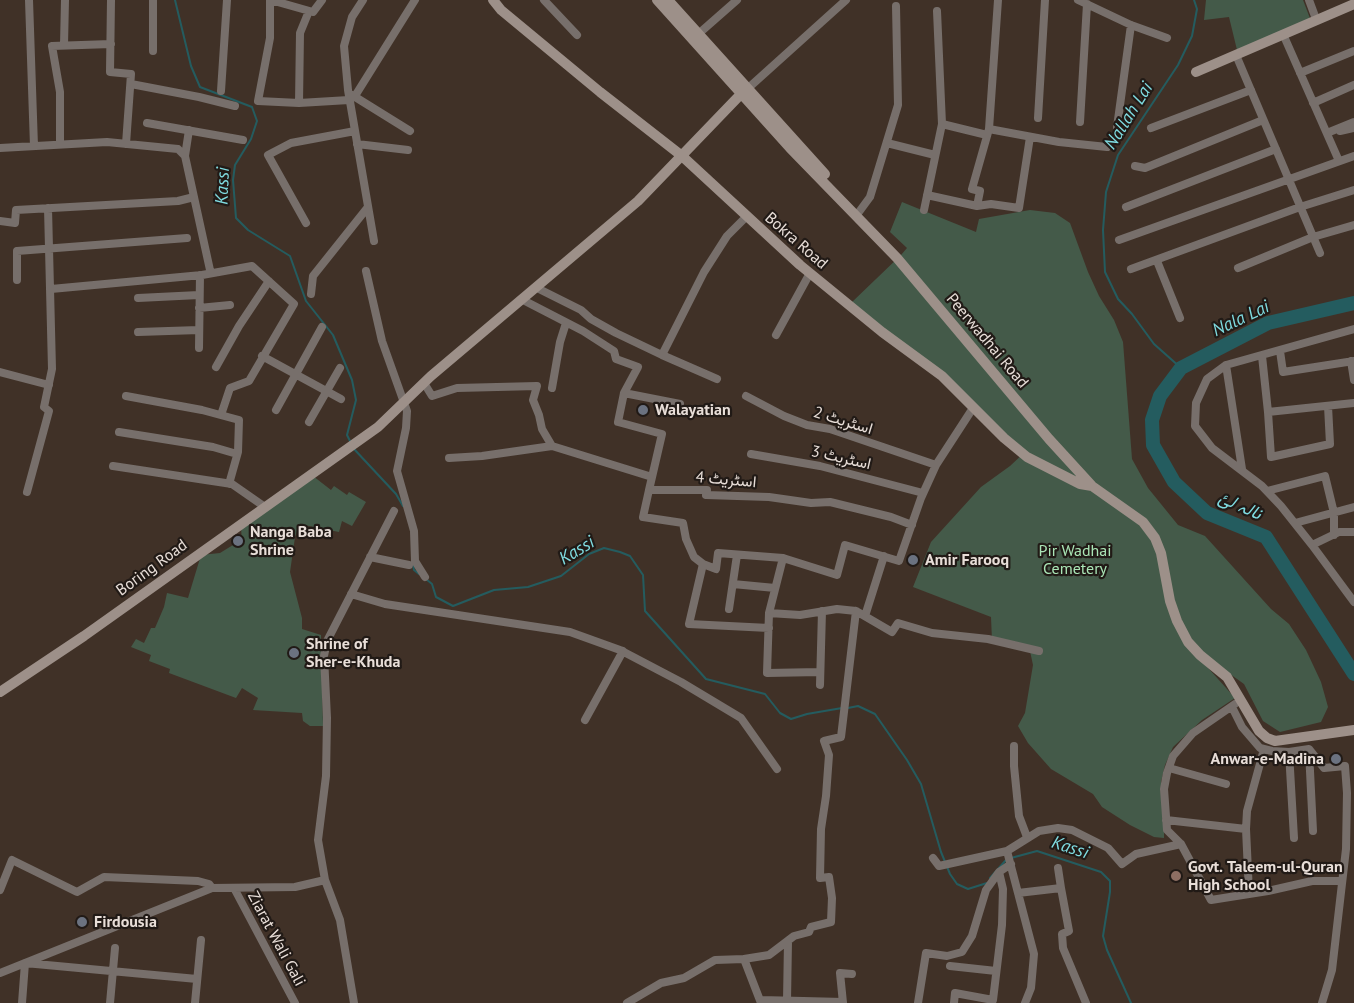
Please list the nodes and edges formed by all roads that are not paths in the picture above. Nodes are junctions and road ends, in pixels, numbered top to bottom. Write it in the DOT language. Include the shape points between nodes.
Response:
graph roads {
  1 [pos="29,0"];
  2 [pos="65,0"];
  3 [pos="111,0"];
  4 [pos="153,0"];
  5 [pos="227,0"];
  6 [pos="273,0"];
  7 [pos="322,0"];
  8 [pos="363,0"];
  9 [pos="415,0"];
  10 [pos="493,0"];
  11 [pos="544,0"];
  12 [pos="657,0"];
  13 [pos="668,0"];
  14 [pos="737,0"];
  15 [pos="846,0"];
  16 [pos="998,0"];
  17 [pos="1045,0"];
  18 [pos="1078,0"];
  19 [pos="1309,0"];
  20 [pos="1352,3"];
  21 [pos="1087,4"];
  22 [pos="896,6"];
  23 [pos="309,11"];
  24 [pos="937,11"];
  25 [pos="1316,19"];
  26 [pos="1131,25"];
  27 [pos="1283,34"];
  28 [pos="577,35"];
  29 [pos="695,36"];
  30 [pos="1167,38"];
  31 [pos="111,44"];
  32 [pos="64,45"];
  33 [pos="153,51"];
  34 [pos="1354,51"];
  35 [pos="1236,56"];
  36 [pos="1196,72"];
  37 [pos="1300,73"];
  38 [pos="131,84"];
  39 [pos="1354,85"];
  40 [pos="221,90"];
  41 [pos="1251,90"];
  42 [pos="744,92"];
  43 [pos="351,96"];
  44 [pos="299,103"];
  45 [pos="1314,103"];
  46 [pos="235,106"];
  47 [pos="1038,118"];
  48 [pos="1263,120"];
  49 [pos="1080,122"];
  50 [pos="1354,122"];
  51 [pos="147,123"];
  52 [pos="942,124"];
  53 [pos="1117,127"];
  54 [pos="1151,128"];
  55 [pos="1354,129"];
  56 [pos="189,130"];
  57 [pos="355,131"];
  58 [pos="410,131"];
  59 [pos="988,132"];
  60 [pos="1327,133"];
  61 [pos="1030,137"];
  62 [pos="243,140"];
  63 [pos="887,143"];
  64 [pos="60,144"];
  65 [pos="126,144"];
  66 [pos="357,144"];
  67 [pos="34,146"];
  68 [pos="0,147"];
  69 [pos="1107,147"];
  70 [pos="1276,149"];
  71 [pos="408,150"];
  72 [pos="935,155"];
  73 [pos="185,156"];
  74 [pos="682,156"];
  75 [pos="1354,156"];
  76 [pos="1339,161"];
  77 [pos="1135,166"];
  78 [pos="1289,180"];
  79 [pos="1354,190"];
  80 [pos="927,195"];
  81 [pos="194,197"];
  82 [pos="976,206"];
  83 [pos="368,207"];
  84 [pos="1126,207"];
  85 [pos="1300,207"];
  86 [pos="48,208"];
  87 [pos="924,210"];
  88 [pos="854,214"];
  89 [pos="746,216"];
  90 [pos="0,221"];
  91 [pos="306,223"];
  92 [pos="1354,225"];
  93 [pos="1313,237"];
  94 [pos="187,238"];
  95 [pos="1119,240"];
  96 [pos="374,241"];
  97 [pos="50,249"];
  98 [pos="1320,254"];
  99 [pos="1157,261"];
  100 [pos="1238,268"];
  101 [pos="1131,269"];
  102 [pos="210,270"];
  103 [pos="366,271"];
  104 [pos="810,273"];
  105 [pos="200,275"];
  106 [pos="17,280"];
  107 [pos="269,281"];
  108 [pos="537,288"];
  109 [pos="51,289"];
  110 [pos="311,294"];
  111 [pos="200,295"];
  112 [pos="138,298"];
  113 [pos="523,300"];
  114 [pos="230,306"];
  115 [pos="199,308"];
  116 [pos="1180,318"];
  117 [pos="566,323"];
  118 [pos="322,327"];
  119 [pos="1354,329"];
  120 [pos="199,330"];
  121 [pos="138,332"];
  122 [pos="776,335"];
  123 [pos="199,348"];
  124 [pos="1280,351"];
  125 [pos="662,355"];
  126 [pos="262,356"];
  127 [pos="1262,356"];
  128 [pos="1352,361"];
  129 [pos="1226,365"];
  130 [pos="216,367"];
  131 [pos="340,368"];
  132 [pos="0,372"];
  133 [pos="296,375"];
  134 [pos="717,379"];
  135 [pos="1354,380"];
  136 [pos="424,383"];
  137 [pos="50,385"];
  138 [pos="552,388"];
  139 [pos="327,391"];
  140 [pos="624,393"];
  141 [pos="126,396"];
  142 [pos="746,396"];
  143 [pos="341,399"];
  144 [pos="405,402"];
  145 [pos="1354,403"];
  146 [pos="680,404"];
  147 [pos="1328,406"];
  148 [pos="973,408"];
  149 [pos="276,410"];
  150 [pos="1268,412"];
  151 [pos="221,415"];
  152 [pos="309,422"];
  153 [pos="119,432"];
  154 [pos="552,446"];
  155 [pos="237,454"];
  156 [pos="751,454"];
  157 [pos="449,458"];
  158 [pos="936,465"];
  159 [pos="113,466"];
  160 [pos="1242,470"];
  161 [pos="652,477"];
  162 [pos="229,484"];
  163 [pos="1092,486"];
  164 [pos="650,490"];
  165 [pos="1267,491"];
  166 [pos="27,492"];
  167 [pos="923,493"];
  168 [pos="264,507"];
  169 [pos="1354,507"];
  170 [pos="394,511"];
  171 [pos="1334,513"];
  172 [pos="1295,523"];
  173 [pos="912,525"];
  174 [pos="1354,532"];
  175 [pos="1334,535"];
  176 [pos="1312,545"];
  177 [pos="737,555"];
  178 [pos="884,556"];
  179 [pos="370,557"];
  180 [pos="783,558"];
  181 [pos="703,564"];
  182 [pos="409,566"];
  183 [pos="425,577"];
  184 [pos="732,584"];
  185 [pos="775,588"];
  186 [pos="351,594"];
  187 [pos="1354,602"];
  188 [pos="729,609"];
  189 [pos="822,610"];
  190 [pos="856,610"];
  191 [pos="769,613"];
  192 [pos="865,616"];
  193 [pos="769,628"];
  194 [pos="623,651"];
  195 [pos="1039,651"];
  196 [pos="820,672"];
  197 [pos="820,685"];
  198 [pos="0,692"];
  199 [pos="1241,699"];
  200 [pos="1232,707"];
  201 [pos="585,720"];
  202 [pos="1354,730"];
  203 [pos="1014,746"];
  204 [pos="1264,749"];
  205 [pos="1309,749"];
  206 [pos="1289,752"];
  207 [pos="1169,768"];
  208 [pos="777,769"];
  209 [pos="1226,784"];
  210 [pos="1166,820"];
  211 [pos="1246,829"];
  212 [pos="1313,831"];
  213 [pos="1027,837"];
  214 [pos="1294,838"];
  215 [pos="1181,844"];
  216 [pos="1007,851"];
  217 [pos="933,858"];
  218 [pos="1011,864"];
  219 [pos="1058,868"];
  220 [pos="999,872"];
  221 [pos="325,880"];
  222 [pos="1342,881"];
  223 [pos="212,888"];
  224 [pos="234,888"];
  225 [pos="1061,888"];
  226 [pos="0,890"];
  227 [pos="1018,893"];
  228 [pos="1249,893"];
  229 [pos="201,940"];
  230 [pos="788,941"];
  231 [pos="115,948"];
  232 [pos="744,959"];
  233 [pos="25,963"];
  234 [pos="950,966"];
  235 [pos="113,970"];
  236 [pos="996,971"];
  237 [pos="0,973"];
  238 [pos="852,974"];
  239 [pos="197,979"];
  240 [pos="787,1001"];
  241 [pos="760,1002"];
  242 [pos="802,1002"];
  243 [pos="22,1003"];
  244 [pos="110,1003"];
  245 [pos="195,1003"];
  246 [pos="295,1003"];
  247 [pos="354,1003"];
  248 [pos="627,1003"];
  249 [pos="843,1003"];
  250 [pos="918,1003"];
  251 [pos="954,1003"];
  252 [pos="1025,1003"];
  253 [pos="1086,1003"];
  254 [pos="1322,1003"];
  1 -- 67 [label="street"];
  2 -- 32 [label="street"];
  3 -- 31 [label="street"];
  4 -- 33 [label="street"];
  5 -- 40 [label="street"];
  6 -- 23 [label="street"];
  6 -- 44 [label="street" via="258,101"];
  7 -- 23 [label="street" via="314,12"];
  8 -- 43 [label="street" via="352,17 344,46"];
  9 -- 43 [label="street"];
  10 -- 74 [label="street, Bokra Road"];
  11 -- 28 [label="street"];
  12 -- 29 [label="street, Peerwadhai Road"];
  13 -- 29 [label="street"];
  14 -- 29 [label="street"];
  15 -- 42 [label="street"];
  16 -- 59 [label="street"];
  17 -- 47 [label="street"];
  18 -- 21 [label="street"];
  19 -- 25 [label="street"];
  20 -- 25 [label="street"];
  21 -- 26 [label="street"];
  21 -- 49 [label="street"];
  22 -- 63 [label="street" via="898,105"];
  23 -- 44 [label="street" via="300,33"];
  24 -- 52 [label="street"];
  25 -- 27 [label="street"];
  26 -- 30 [label="street"];
  26 -- 53 [label="street"];
  27 -- 35 [label="street"];
  27 -- 37 [label="street"];
  29 -- 42 [label="street, Peerwadhai Road"];
  31 -- 32 [label="street"];
  31 -- 38 [label="street" via="110,72 131,74"];
  32 -- 64 [label="street" via="52,46 60,92"];
  34 -- 37 [label="street"];
  35 -- 36 [label="street"];
  35 -- 41 [label="street"];
  37 -- 45 [label="street"];
  38 -- 46 [label="street"];
  38 -- 65 [label="street"];
  39 -- 45 [label="street"];
  41 -- 48 [label="street"];
  41 -- 54 [label="street"];
  42 -- 74 [label="street, Boring Road"];
  42 -- 88 [label="street, Peerwadhai Road"];
  43 -- 44 [label="street"];
  43 -- 57 [label="street"];
  43 -- 58 [label="street"];
  45 -- 60 [label="street"];
  48 -- 70 [label="street"];
  48 -- 77 [label="street" via="1145,168"];
  50 -- 60 [label="street"];
  51 -- 56 [label="street"];
  52 -- 59 [label="street"];
  52 -- 72 [label="street"];
  55 -- 60 [label="street"];
  56 -- 62 [label="street"];
  56 -- 73 [label="street"];
  57 -- 66 [label="street"];
  57 -- 91 [label="street" via="291,143 268,155"];
  59 -- 61 [label="street"];
  59 -- 82 [label="street" via="972,189 980,191"];
  60 -- 76 [label="street"];
  61 -- 69 [label="street"];
  61 -- 82 [label="street" via="1019,208"];
  63 -- 72 [label="street"];
  63 -- 88 [label="street" via="870,197"];
  64 -- 65 [label="street"];
  64 -- 67 [label="street"];
  65 -- 73 [label="street" via="178,149"];
  66 -- 71 [label="street"];
  66 -- 83 [label="street"];
  67 -- 68 [label="street"];
  70 -- 78 [label="street"];
  70 -- 84 [label="street"];
  72 -- 80 [label="street"];
  73 -- 81 [label="street"];
  74 -- 89 [label="street, Bokra Road"];
  74 -- 108 [label="street, Boring Road" via="638,201"];
  75 -- 76 [label="street"];
  76 -- 78 [label="street"];
  78 -- 85 [label="street"];
  78 -- 95 [label="street"];
  79 -- 85 [label="street"];
  80 -- 82 [label="street"];
  80 -- 87 [label="street"];
  81 -- 86 [label="street"];
  81 -- 102 [label="street"];
  83 -- 96 [label="street"];
  83 -- 110 [label="street" via="313,276"];
  85 -- 93 [label="street"];
  85 -- 99 [label="street"];
  86 -- 90 [label="street" via="16,210 15,223"];
  86 -- 97 [label="street"];
  88 -- 163 [label="street, Peerwadhai Road" via="897,258"];
  89 -- 104 [label="street, Bokra Road"];
  89 -- 125 [label="street" via="727,236 704,272"];
  92 -- 93 [label="street"];
  93 -- 98 [label="street"];
  93 -- 100 [label="street"];
  94 -- 97 [label="street"];
  97 -- 106 [label="street" via="17,251"];
  97 -- 109 [label="street"];
  99 -- 101 [label="street"];
  99 -- 116 [label="street"];
  103 -- 144 [label="street" via="382,342"];
  104 -- 122 [label="street"];
  104 -- 148 [label="street, Bokra Road" via="942,376"];
  105 -- 107 [label="street" via="252,266"];
  105 -- 109 [label="street"];
  105 -- 111 [label="street"];
  107 -- 126 [label="street" via="294,304"];
  107 -- 130 [label="street"];
  108 -- 113 [label="street, Boring Road"];
  108 -- 125 [label="street"];
  109 -- 137 [label="street"];
  111 -- 112 [label="street"];
  111 -- 115 [label="street"];
  113 -- 117 [label="street"];
  113 -- 136 [label="street, Boring Road"];
  114 -- 115 [label="street"];
  115 -- 120 [label="street"];
  117 -- 138 [label="street"];
  117 -- 140 [label="street" via="614,351 616,359 638,367"];
  118 -- 133 [label="street"];
  119 -- 124 [label="street"];
  120 -- 121 [label="street"];
  120 -- 123 [label="street"];
  124 -- 127 [label="street"];
  124 -- 128 [label="street" via="1282,372"];
  125 -- 134 [label="street"];
  126 -- 133 [label="street"];
  126 -- 151 [label="street" via="249,381 230,388"];
  127 -- 129 [label="street"];
  127 -- 150 [label="street"];
  128 -- 135 [label="street"];
  129 -- 160 [label="street"];
  129 -- 160 [label="street" via="1207,379 1196,403 1195,426 1212,448"];
  131 -- 139 [label="street"];
  132 -- 137 [label="street"];
  133 -- 139 [label="street"];
  133 -- 149 [label="street"];
  136 -- 144 [label="street, Boring Road"];
  136 -- 154 [label="street" via="432,396 458,388 537,386 533,400"];
  137 -- 166 [label="street" via="44,407 49,411"];
  139 -- 143 [label="street"];
  139 -- 152 [label="street"];
  140 -- 146 [label="street"];
  140 -- 161 [label="street" via="618,422 662,434"];
  141 -- 151 [label="street"];
  142 -- 158 [label="street, اسٹریٹ 2" via="807,425"];
  144 -- 168 [label="street, Boring Road" via="378,427"];
  144 -- 183 [label="street" via="406,428 397,471 414,531 415,561"];
  145 -- 147 [label="street"];
  147 -- 150 [label="street"];
  147 -- 150 [label="street" via="1330,444 1271,457"];
  148 -- 158 [label="street"];
  148 -- 163 [label="street, Bokra Road" via="1027,457 1080,484"];
  151 -- 155 [label="street" via="239,420"];
  153 -- 155 [label="street"];
  154 -- 157 [label="street"];
  154 -- 161 [label="street"];
  155 -- 162 [label="street"];
  156 -- 167 [label="street, اسٹریٹ 3" via="820,466"];
  158 -- 167 [label="street"];
  159 -- 162 [label="street"];
  160 -- 165 [label="street"];
  161 -- 164 [label="street"];
  162 -- 168 [label="street"];
  163 -- 199 [label="street, Peerwadhai Road" via="1143,522 1155,538 1170,601 1183,631 1200,655 1227,677"];
  164 -- 173 [label="street, اسٹریٹ 4" via="707,490 706,495 830,502"];
  164 -- 181 [label="street" via="644,517 684,524 694,556"];
  165 -- 171 [label="street" via="1325,476"];
  165 -- 172 [label="street"];
  167 -- 173 [label="street"];
  168 -- 198 [label="street, Boring Road"];
  169 -- 171 [label="street"];
  170 -- 179 [label="street"];
  171 -- 172 [label="street"];
  171 -- 175 [label="street"];
  172 -- 176 [label="street"];
  173 -- 178 [label="street" via="899,561"];
  174 -- 175 [label="street"];
  175 -- 176 [label="street"];
  176 -- 187 [label="street"];
  177 -- 180 [label="street"];
  177 -- 181 [label="street" via="718,553 716,569"];
  177 -- 184 [label="street"];
  178 -- 180 [label="street" via="845,545 837,575"];
  178 -- 192 [label="street"];
  179 -- 182 [label="street"];
  179 -- 186 [label="street"];
  180 -- 185 [label="street"];
  181 -- 193 [label="street" via="689,624"];
  184 -- 185 [label="street"];
  184 -- 188 [label="street"];
  185 -- 191 [label="street"];
  186 -- 194 [label="street" via="385,604 570,632"];
  186 -- 221 [label="street" via="327,640 324,656 326,776 318,840"];
  189 -- 190 [label="street"];
  189 -- 191 [label="street" via="800,615"];
  189 -- 196 [label="street"];
  190 -- 192 [label="street"];
  190 -- 230 [label="street" via="841,736 824,741 829,755 820,878 829,877 831,922 811,927 809,932"];
  191 -- 193 [label="street"];
  192 -- 195 [label="street" via="891,632 898,623 932,633 988,639"];
  193 -- 196 [label="street" via="767,673"];
  194 -- 201 [label="street"];
  194 -- 208 [label="street" via="741,718"];
  196 -- 197 [label="street"];
  199 -- 200 [label="street"];
  199 -- 202 [label="street, Peerwadhai Road" via="1253,721 1267,738 1275,741"];
  200 -- 204 [label="street" via="1250,738"];
  200 -- 207 [label="street" via="1193,733 1173,756"];
  203 -- 213 [label="street" via="1019,816"];
  204 -- 206 [label="street"];
  204 -- 211 [label="street"];
  205 -- 206 [label="street"];
  205 -- 212 [label="street"];
  205 -- 222 [label="street" via="1324,768 1345,766 1346,849"];
  206 -- 214 [label="street"];
  207 -- 209 [label="street"];
  207 -- 210 [label="street" via="1164,789"];
  210 -- 211 [label="street"];
  210 -- 215 [label="street" via="1167,830"];
  211 -- 228 [label="street"];
  213 -- 215 [label="street" via="1058,828 1072,830 1108,848 1122,864 1136,854"];
  213 -- 216 [label="street"];
  215 -- 228 [label="street" via="1211,900"];
  216 -- 217 [label="street" via="952,865 939,866"];
  216 -- 218 [label="street"];
  218 -- 220 [label="street"];
  218 -- 227 [label="street"];
  219 -- 225 [label="street"];
  220 -- 236 [label="street" via="1003,889 1002,926"];
  220 -- 250 [label="street" via="986,890 972,936 962,952 947,956 926,953"];
  221 -- 224 [label="street" via="295,887"];
  221 -- 247 [label="street" via="340,920"];
  222 -- 228 [label="street" via="1315,881"];
  222 -- 254 [label="street" via="1332,970"];
  223 -- 224 [label="street"];
  223 -- 226 [label="street" via="198,881 104,877 77,892 12,860"];
  223 -- 233 [label="street"];
  224 -- 246 [label="street, Ziarat Wali Gali"];
  225 -- 227 [label="street"];
  225 -- 253 [label="street" via="1069,932 1062,934 1063,948"];
  227 -- 252 [label="street" via="1034,954 1031,988"];
  229 -- 239 [label="street"];
  230 -- 232 [label="street" via="769,956"];
  230 -- 240 [label="street"];
  231 -- 235 [label="street"];
  232 -- 241 [label="street"];
  232 -- 248 [label="street" via="715,960 684,978 661,983"];
  233 -- 235 [label="street"];
  233 -- 237 [label="street"];
  233 -- 243 [label="street"];
  234 -- 236 [label="street"];
  235 -- 239 [label="street"];
  235 -- 244 [label="street"];
  236 -- 251 [label="street" via="993,1000 955,993"];
  238 -- 249 [label="street" via="840,973"];
  239 -- 245 [label="street"];
  240 -- 241 [label="street"];
  240 -- 242 [label="street"];
  242 -- 249 [label="street"];
}
